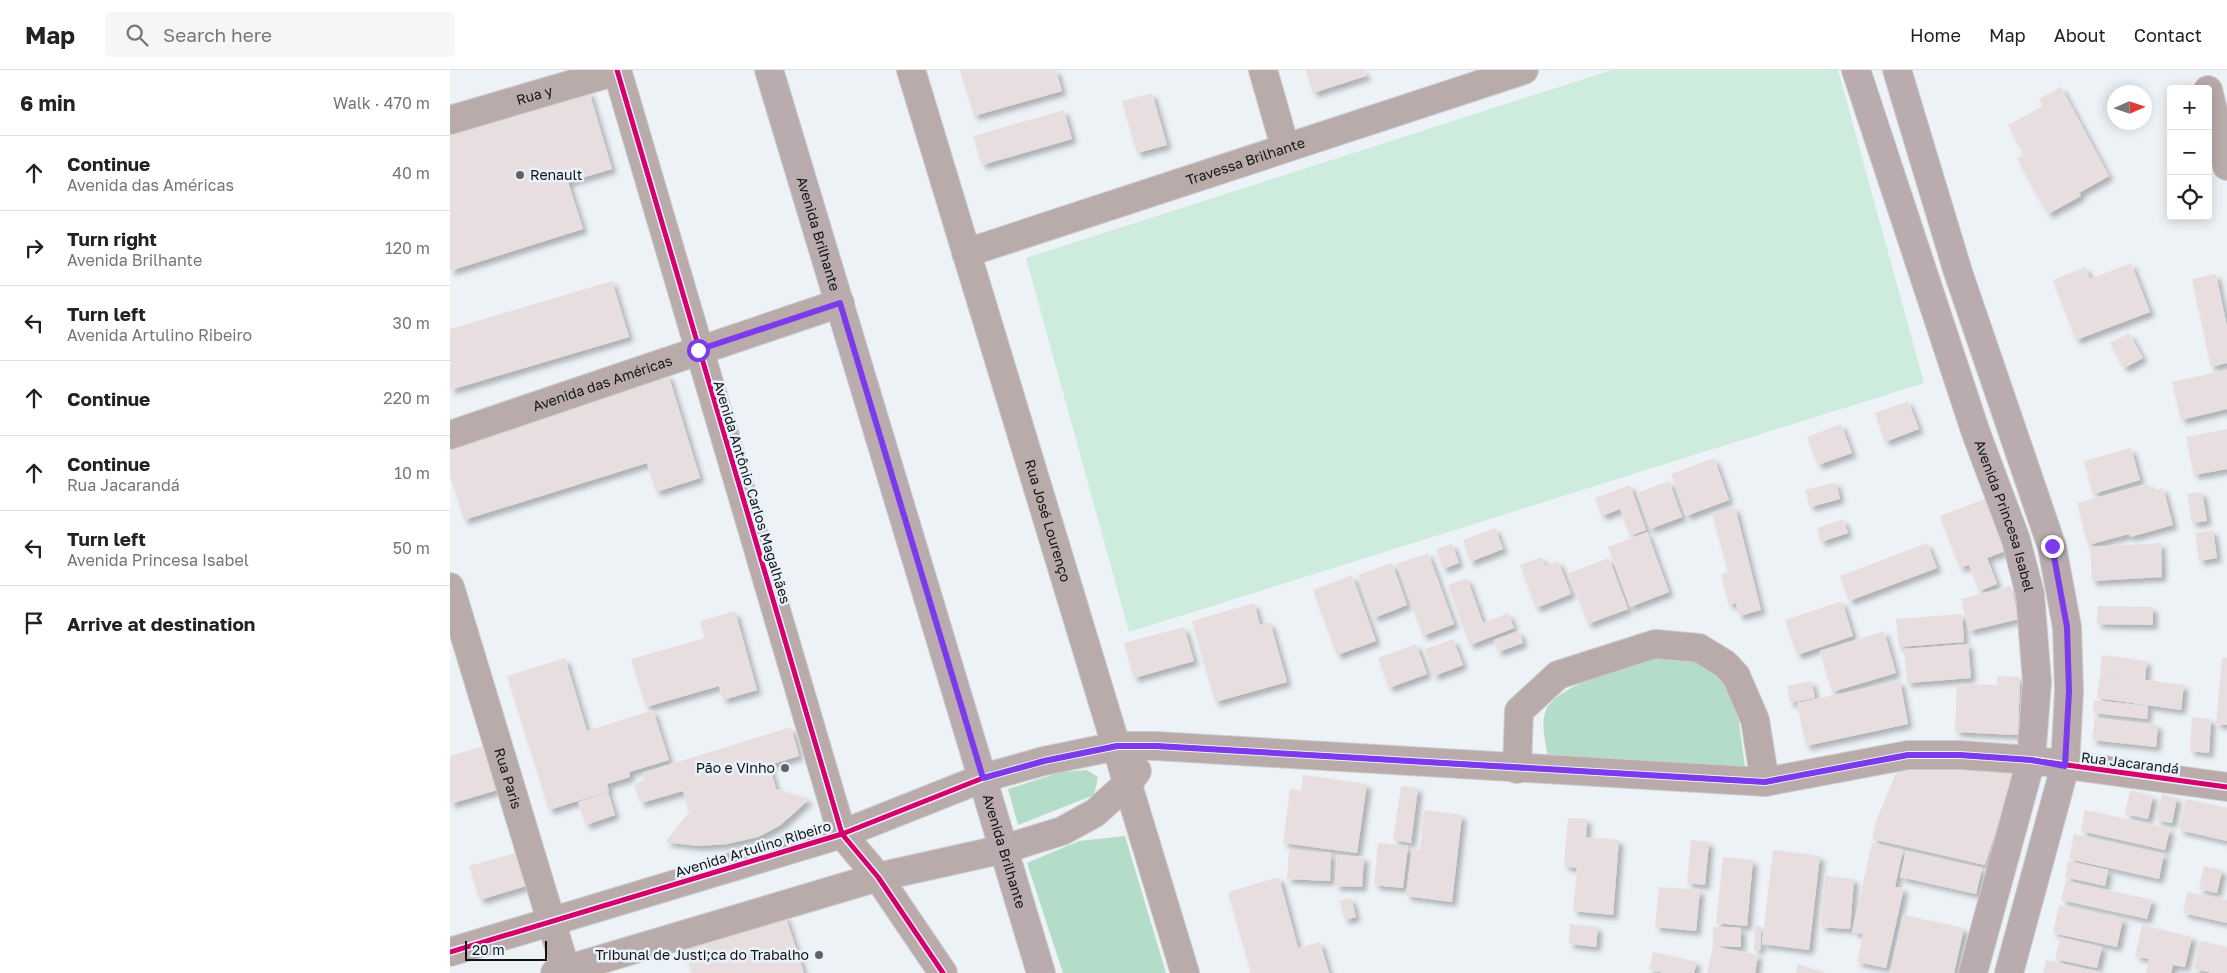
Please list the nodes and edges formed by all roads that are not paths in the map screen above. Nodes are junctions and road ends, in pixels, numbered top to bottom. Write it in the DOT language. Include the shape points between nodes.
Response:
graph roads {
  1 [pos="617,70"];
  2 [pos="769,70"];
  3 [pos="911,70"];
  4 [pos="1263,70"];
  5 [pos="1897,70"];
  6 [pos="2203,70"];
  7 [pos="1517,71"];
  8 [pos="1861,72"];
  9 [pos="2207,85"];
  10 [pos="2212,105"];
  11 [pos="450,120"];
  12 [pos="1285,147"];
  13 [pos="2227,166"];
  14 [pos="966,253"];
  15 [pos="840,303"];
  16 [pos="698,350"];
  17 [pos="450,434"];
  18 [pos="450,587"];
  19 [pos="1117,746"];
  20 [pos="1156,746"];
  21 [pos="2031,760"];
  22 [pos="2065,766"];
  23 [pos="1517,769"];
  24 [pos="983,778"];
  25 [pos="1765,782"];
  26 [pos="1128,783"];
  27 [pos="2227,787"];
  28 [pos="842,834"];
  29 [pos="1004,849"];
  30 [pos="878,877"];
  31 [pos="553,921"];
  32 [pos="450,952"];
  33 [pos="561,971"];
  34 [pos="943,973"];
  35 [pos="1041,973"];
  36 [pos="1185,973"];
  37 [pos="1973,973"];
  38 [pos="2009,973"];
  1 -- 11 [label="street, Rua y"];
  1 -- 16 [label="street, Avenida Antônio Carlos Magalhães"];
  2 -- 15 [label="main road, Avenida Brilhante"];
  3 -- 14 [label="street, Rua José Lourenço"];
  4 -- 12 [label="street"];
  5 -- 22 [label="main road" via="1958,272 2052,546 2067,627 2069,691"];
  6 -- 9 [label="street"];
  7 -- 12 [label="street, Travessa Brilhante"];
  8 -- 21 [label="main road, Avenida Princesa Isabel" via="1976,432 2019,549 2030,594 2037,682"];
  10 -- 13 [label="street"];
  12 -- 14 [label="street, Travessa Brilhante"];
  14 -- 19 [label="street, Rua José Lourenço"];
  15 -- 16 [label="street, Avenida das Américas"];
  15 -- 24 [label="main road, Avenida Brilhante"];
  16 -- 17 [label="street, Avenida das Américas"];
  16 -- 28 [label="street, Avenida Antônio Carlos Magalhães"];
  18 -- 31 [label="street, Rua Paris"];
  19 -- 20 [label="street, Avenida Artulino Ribeiro"];
  19 -- 24 [label="street, Avenida Artulino Ribeiro"];
  19 -- 26 [label="street, Rua José Lourenço"];
  20 -- 23 [label="street, Avenida Artulino Ribeiro"];
  20 -- 26 [label="street"];
  21 -- 22 [label="street, Rua Jacarandá"];
  21 -- 25 [label="street, Rua Jacarandá" via="1908,755"];
  21 -- 37 [label="main road, Avenida Princesa Isabel"];
  22 -- 27 [label="street, Rua Jacarandá"];
  22 -- 38 [label="main road"];
  23 -- 25 [label="street, Rua Jacarandá"];
  23 -- 25 [label="street" via="1518,711 1558,675 1655,644 1699,648 1725,664 1736,676 1755,720"];
  24 -- 28 [label="street, Avenida Artulino Ribeiro"];
  24 -- 29 [label="main road, Avenida Brilhante"];
  26 -- 29 [label="street" via="1095,813 1062,831"];
  26 -- 36 [label="street, Rua José Lourenço"];
  28 -- 30 [label="street"];
  28 -- 31 [label="street, Avenida Artulino Ribeiro"];
  29 -- 30 [label="street"];
  29 -- 35 [label="main road, Avenida Brilhante"];
  30 -- 33 [label="street"];
  30 -- 34 [label="street"];
  31 -- 32 [label="street, Avenida Artulino Ribeiro"];
  31 -- 33 [label="street, Rua Paris"];
}
